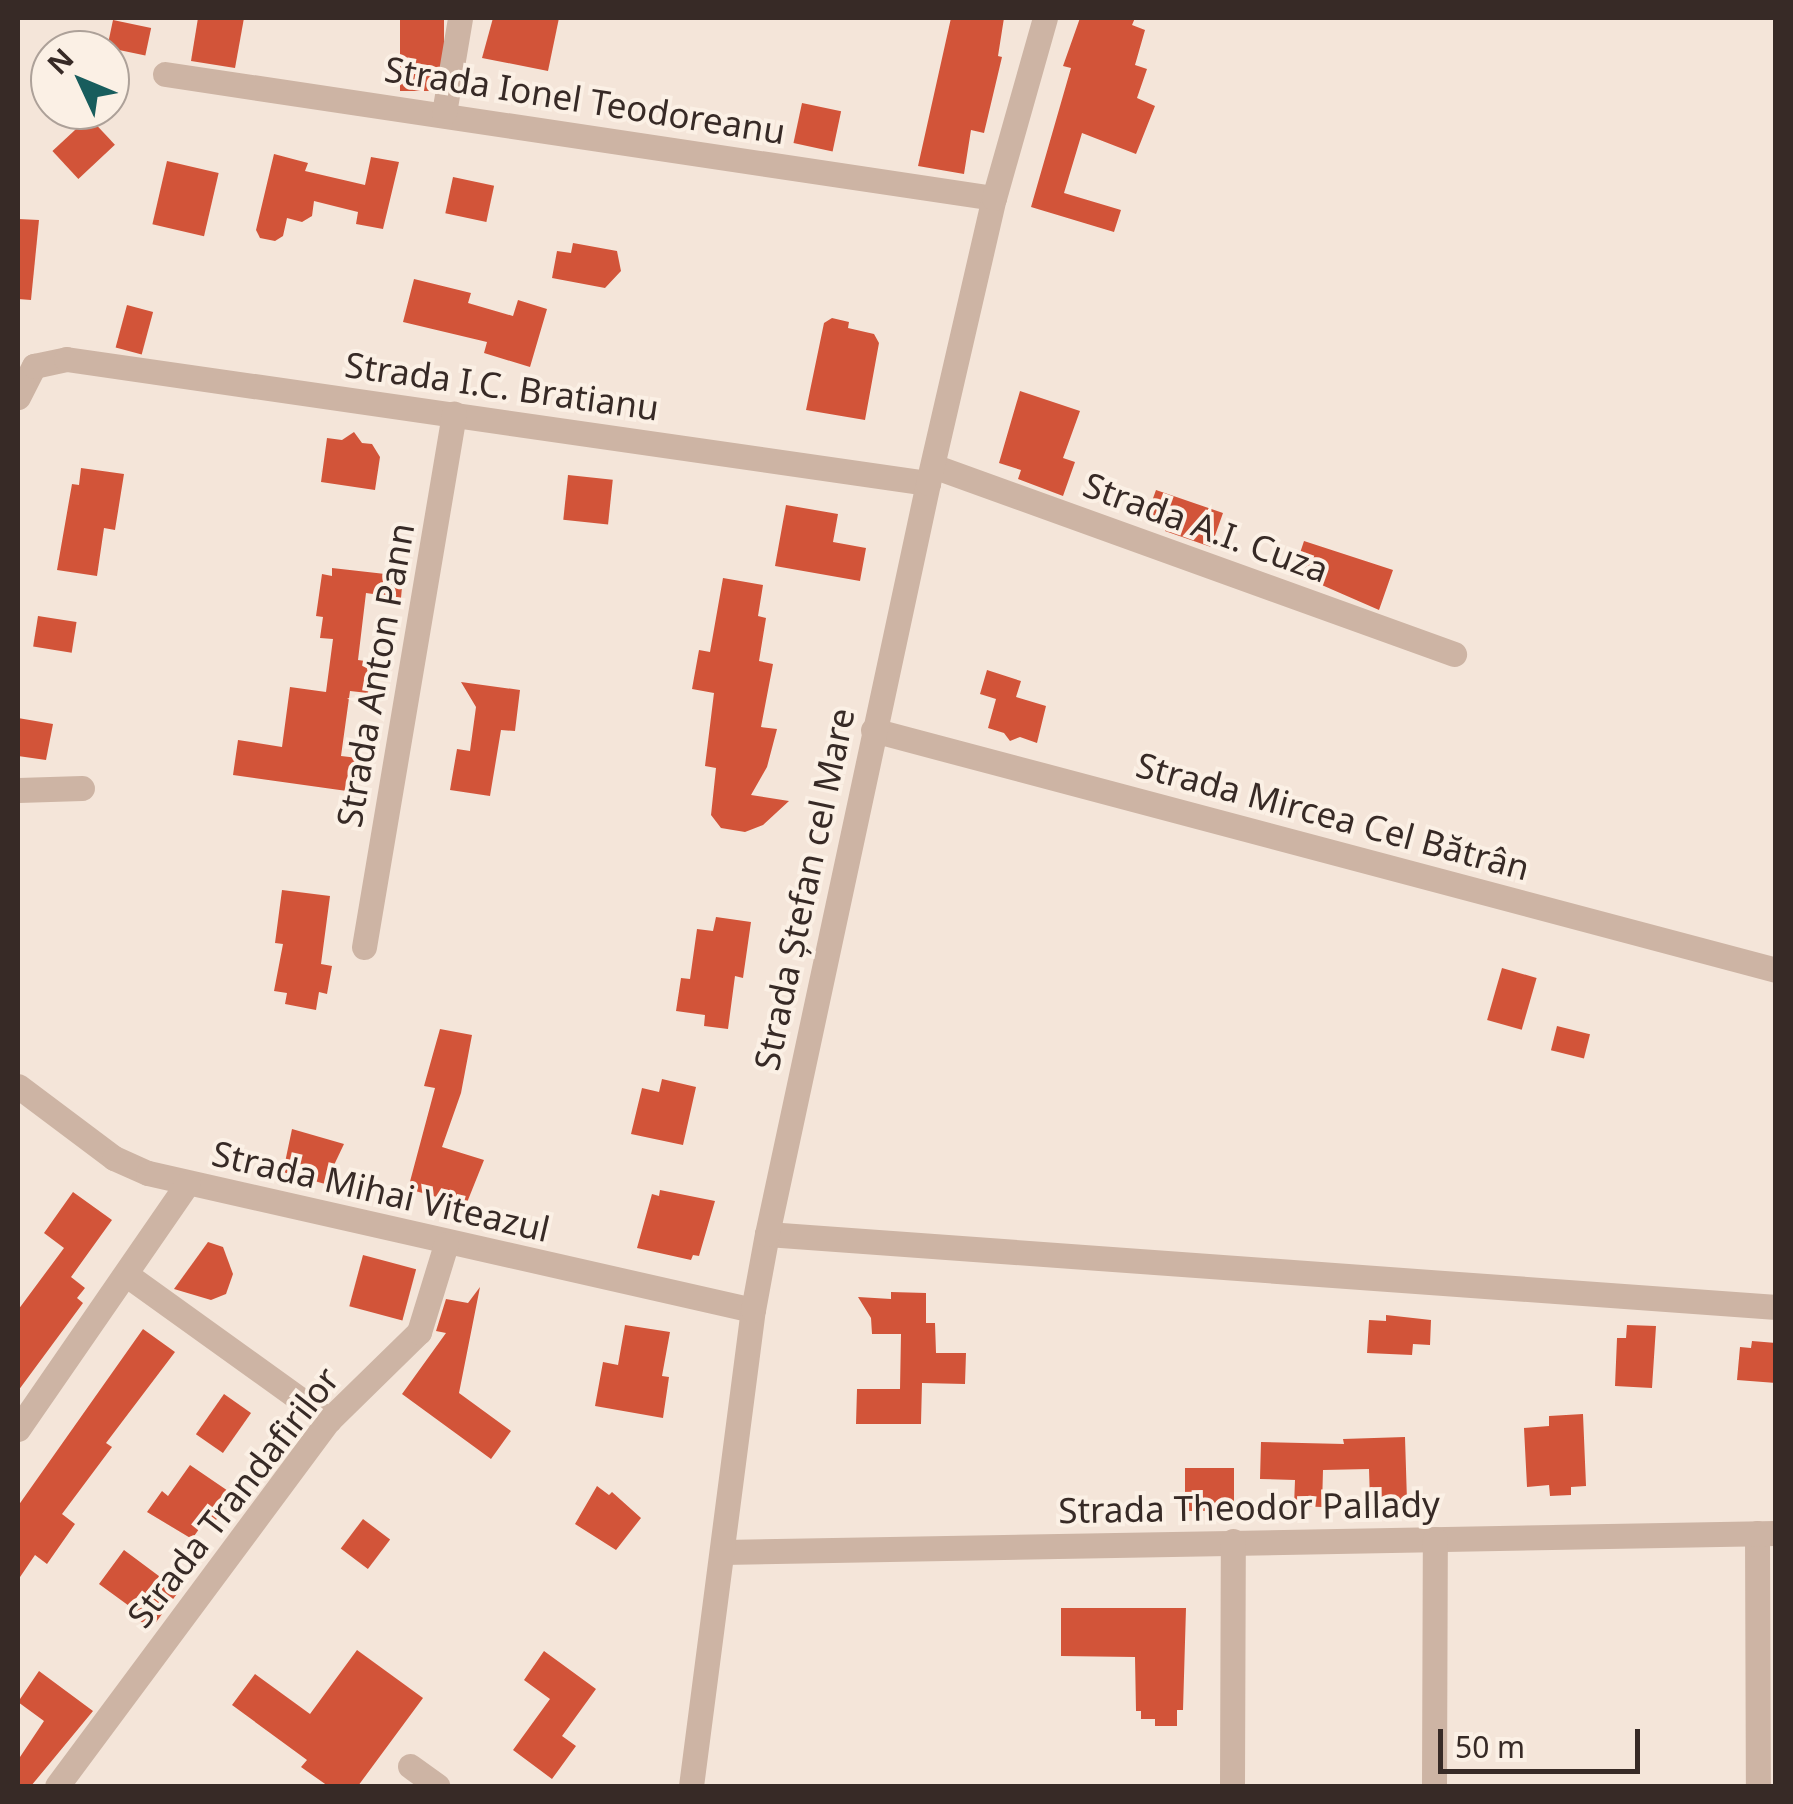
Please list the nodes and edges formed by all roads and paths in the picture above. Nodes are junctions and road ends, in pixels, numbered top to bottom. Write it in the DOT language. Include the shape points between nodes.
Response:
graph roads {
  1 [pos="460,18"];
  2 [pos="1045,18"];
  3 [pos="165,74"];
  4 [pos="444,113"];
  5 [pos="994,198"];
  6 [pos="18,398"];
  7 [pos="454,414"];
  8 [pos="931,474"];
  9 [pos="1454,654"];
  10 [pos="873,730"];
  11 [pos="82,788"];
  12 [pos="18,790"];
  13 [pos="364,946"];
  14 [pos="1776,970"];
  15 [pos="18,1086"];
  16 [pos="188,1182"];
  17 [pos="767,1234"];
  18 [pos="446,1244"];
  19 [pos="127,1274"];
  20 [pos="1776,1307"];
  21 [pos="753,1310"];
  22 [pos="329,1420"];
  23 [pos="18,1430"];
  24 [pos="1766,1533"];
  25 [pos="1234,1540"];
  26 [pos="1436,1540"];
  27 [pos="723,1552"];
  28 [pos="410,1766"];
  29 [pos="57,1786"];
  30 [pos="438,1786"];
  31 [pos="690,1786"];
  32 [pos="1232,1786"];
  33 [pos="1434,1786"];
  34 [pos="1758,1786"];
  1 -- 4 [label="street"];
  2 -- 5 [label="street, Strada Ștefan cel Mare"];
  3 -- 4 [label="street, Strada Ionel Teodoreanu"];
  4 -- 5 [label="street, Strada Ionel Teodoreanu"];
  5 -- 8 [label="street, Strada Ștefan cel Mare"];
  6 -- 7 [label="street, Strada I.C. Bratianu" via="34,366 66,359"];
  7 -- 8 [label="street, Strada I.C. Bratianu"];
  7 -- 13 [label="street, Strada Anton Pann"];
  8 -- 9 [label="street, Strada A.I. Cuza"];
  8 -- 10 [label="street, Strada Ștefan cel Mare"];
  10 -- 14 [label="street, Strada Mircea Cel Bătrân"];
  10 -- 17 [label="street, Strada Ștefan cel Mare"];
  11 -- 12 [label="street"];
  15 -- 16 [label="street, Strada Mihai Viteazul" via="114,1158"];
  16 -- 18 [label="street, Strada Mihai Viteazul"];
  16 -- 19 [label="street"];
  17 -- 20 [label="street"];
  17 -- 21 [label="street, Strada Ștefan cel Mare"];
  18 -- 21 [label="street, Strada Mihai Viteazul"];
  18 -- 22 [label="street, Strada Trandafirilor" via="418,1332"];
  19 -- 22 [label="street"];
  19 -- 23 [label="street"];
  21 -- 27 [label="street, Strada Ștefan cel Mare"];
  22 -- 29 [label="street, Strada Trandafirilor"];
  24 -- 26 [label="street, Strada Theodor Pallady"];
  24 -- 34 [label="street"];
  25 -- 26 [label="street, Strada Theodor Pallady"];
  25 -- 27 [label="street, Strada Theodor Pallady"];
  25 -- 32 [label="street"];
  26 -- 33 [label="street"];
  27 -- 31 [label="street, Strada Ștefan cel Mare"];
  28 -- 30 [label="street"];
}
